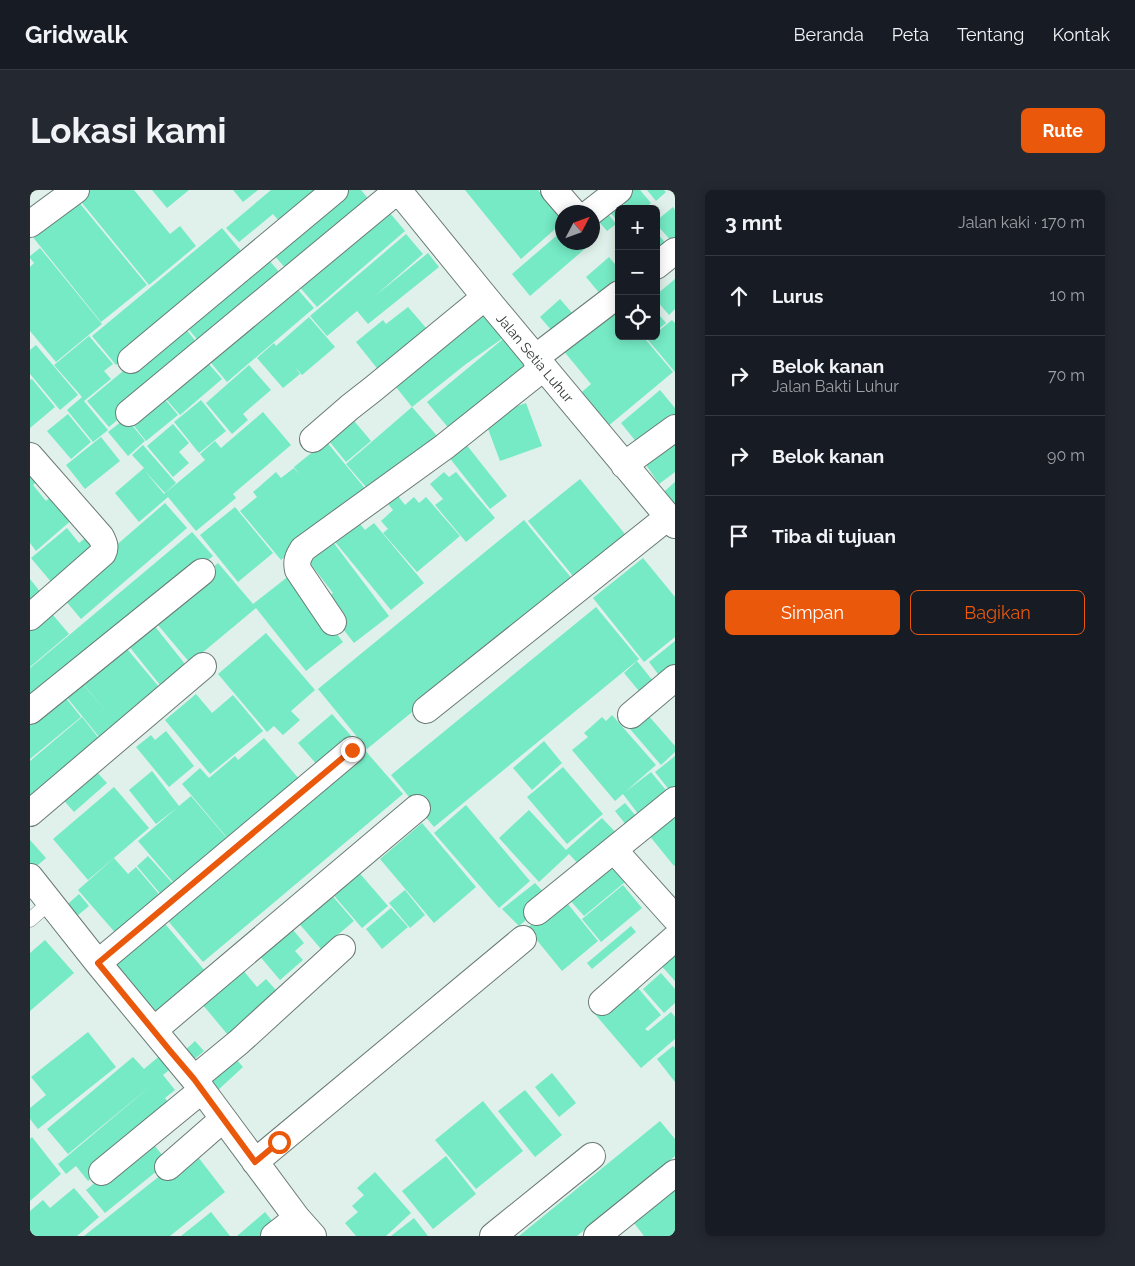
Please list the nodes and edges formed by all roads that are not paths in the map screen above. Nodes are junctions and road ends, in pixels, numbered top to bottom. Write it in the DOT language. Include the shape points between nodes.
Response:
graph roads {
  1 [pos="76,190"];
  2 [pos="335,190"];
  3 [pos="554,190"];
  4 [pos="619,190"];
  5 [pos="401,191"];
  6 [pos="567,205"];
  7 [pos="600,205"];
  8 [pos="30,224"];
  9 [pos="675,251"];
  10 [pos="660,263"];
  11 [pos="618,295"];
  12 [pos="485,297"];
  13 [pos="131,360"];
  14 [pos="539,363"];
  15 [pos="129,413"];
  16 [pos="675,428"];
  17 [pos="313,439"];
  18 [pos="30,456"];
  19 [pos="624,465"];
  20 [pos="672,521"];
  21 [pos="202,572"];
  22 [pos="30,617"];
  23 [pos="334,622"];
  24 [pos="203,666"];
  25 [pos="675,678"];
  26 [pos="426,710"];
  27 [pos="30,711"];
  28 [pos="631,715"];
  29 [pos="352,750"];
  30 [pos="675,800"];
  31 [pos="417,808"];
  32 [pos="30,813"];
  33 [pos="614,850"];
  34 [pos="30,877"];
  35 [pos="50,902"];
  36 [pos="537,912"];
  37 [pos="675,918"];
  38 [pos="30,920"];
  39 [pos="675,938"];
  40 [pos="522,939"];
  41 [pos="342,948"];
  42 [pos="98,963"];
  43 [pos="602,1002"];
  44 [pos="154,1030"];
  45 [pos="198,1084"];
  46 [pos="223,1119"];
  47 [pos="592,1156"];
  48 [pos="255,1162"];
  49 [pos="168,1167"];
  50 [pos="102,1172"];
  51 [pos="675,1173"];
  52 [pos="305,1227"];
  53 [pos="274,1236"];
  54 [pos="493,1236"];
  55 [pos="596,1236"];
  1 -- 8 [label="street"];
  2 -- 13 [label="street"];
  3 -- 6 [label="street"];
  4 -- 7 [label="street"];
  5 -- 12 [label="street, Jalan Setia Luhur"];
  5 -- 15 [label="street"];
  9 -- 10 [label="street"];
  11 -- 14 [label="street"];
  12 -- 14 [label="street, Jalan Setia Luhur"];
  12 -- 17 [label="street"];
  14 -- 19 [label="street, Jalan Setia Luhur"];
  14 -- 23 [label="street" via="444,447 303,549 296,563 298,570"];
  16 -- 19 [label="street"];
  18 -- 22 [label="street" via="101,536 105,549"];
  19 -- 20 [label="street, Jalan Setia Luhur"];
  20 -- 26 [label="street"];
  21 -- 27 [label="street"];
  24 -- 32 [label="street"];
  25 -- 28 [label="street"];
  29 -- 42 [label="street"];
  30 -- 33 [label="street"];
  31 -- 44 [label="street"];
  33 -- 36 [label="street"];
  33 -- 37 [label="street"];
  34 -- 35 [label="street"];
  35 -- 38 [label="lane"];
  35 -- 42 [label="street"];
  39 -- 43 [label="street"];
  40 -- 48 [label="street"];
  41 -- 45 [label="street"];
  42 -- 44 [label="street"];
  44 -- 45 [label="street"];
  45 -- 46 [label="street"];
  45 -- 50 [label="street"];
  46 -- 48 [label="street"];
  46 -- 49 [label="street"];
  47 -- 54 [label="street"];
  48 -- 52 [label="street"];
  51 -- 55 [label="street"];
  52 -- 53 [label="street"];
}
